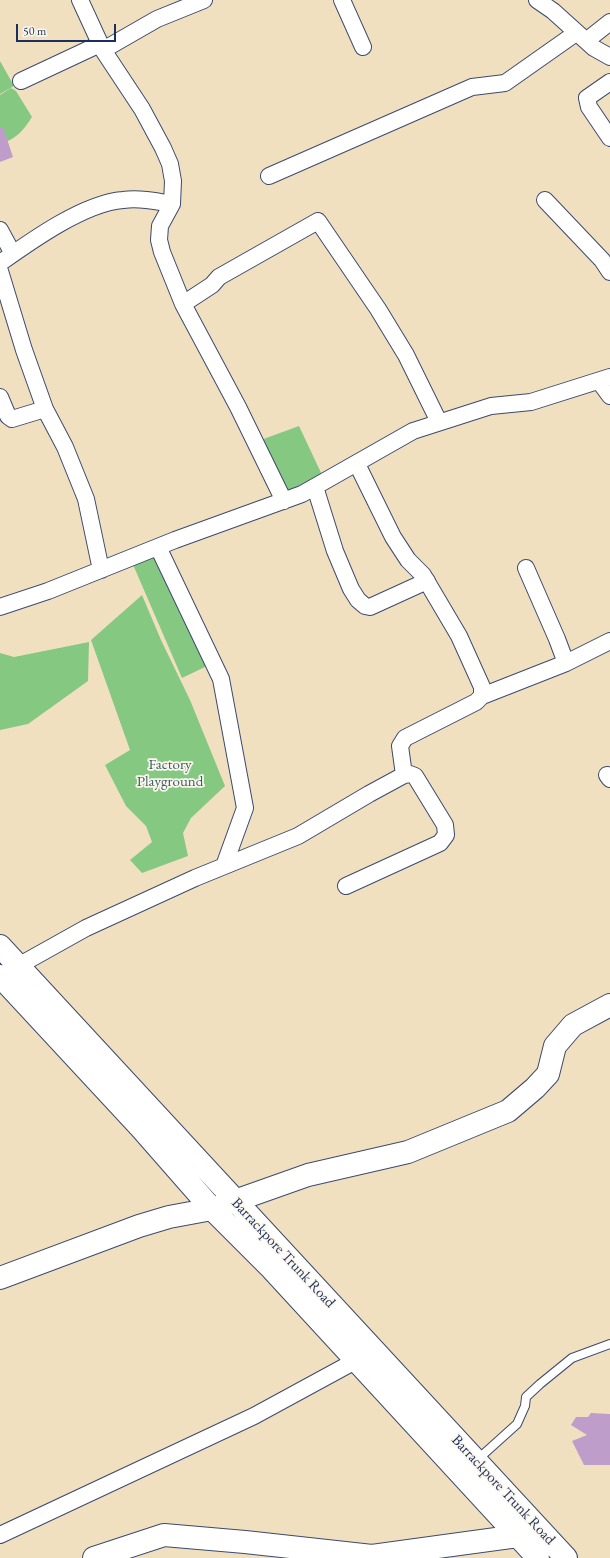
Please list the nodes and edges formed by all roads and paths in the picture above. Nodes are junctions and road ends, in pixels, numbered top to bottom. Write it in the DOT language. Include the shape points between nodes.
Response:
graph roads {
  1 [pos="80,0"];
  2 [pos="204,0"];
  3 [pos="342,0"];
  4 [pos="536,0"];
  5 [pos="610,22"];
  6 [pos="581,37"];
  7 [pos="364,46"];
  8 [pos="102,47"];
  9 [pos="610,57"];
  10 [pos="21,81"];
  11 [pos="610,82"];
  12 [pos="610,138"];
  13 [pos="269,176"];
  14 [pos="545,200"];
  15 [pos="172,204"];
  16 [pos="0,230"];
  17 [pos="6,259"];
  18 [pos="0,270"];
  19 [pos="610,272"];
  20 [pos="183,304"];
  21 [pos="605,379"];
  22 [pos="610,396"];
  23 [pos="0,397"];
  24 [pos="45,409"];
  25 [pos="439,422"];
  26 [pos="357,464"];
  27 [pos="315,487"];
  28 [pos="284,501"];
  29 [pos="158,547"];
  30 [pos="526,568"];
  31 [pos="101,570"];
  32 [pos="427,581"];
  33 [pos="0,607"];
  34 [pos="610,641"];
  35 [pos="566,663"];
  36 [pos="482,696"];
  37 [pos="404,775"];
  38 [pos="224,866"];
  39 [pos="346,886"];
  40 [pos="0,946"];
  41 [pos="9,971"];
  42 [pos="610,1005"];
  43 [pos="235,1200"];
  44 [pos="212,1209"];
  45 [pos="0,1278"];
  46 [pos="610,1344"];
  47 [pos="357,1360"];
  48 [pos="475,1461"];
  49 [pos="525,1529"];
  50 [pos="0,1535"];
  51 [pos="128,1553"];
  52 [pos="310,1554"];
  53 [pos="94,1558"];
  54 [pos="538,1558"];
  55 [pos="566,1558"];
  1 -- 8 [label="street"];
  2 -- 8 [label="street" via="157,19"];
  3 -- 7 [label="street"];
  4 -- 6 [label="street" via="553,11"];
  5 -- 6 [label="street"];
  6 -- 9 [label="street"];
  6 -- 13 [label="street" via="505,82 472,87"];
  8 -- 10 [label="street"];
  8 -- 15 [label="street" via="142,109 163,148 170,164 173,181"];
  11 -- 12 [label="street" via="587,98 589,107"];
  14 -- 19 [label="street" via="602,260"];
  15 -- 17 [label="street" via="140,199 106,203 70,218"];
  15 -- 20 [label="street" via="160,226 160,240 162,252"];
  16 -- 17 [label="street"];
  18 -- 24 [label="street"];
  20 -- 25 [label="street" via="212,285 219,277 318,221 394,335"];
  20 -- 28 [label="street"];
  21 -- 22 [label="street"];
  21 -- 25 [label="street" via="531,402 491,406"];
  23 -- 24 [label="street" via="8,416 12,419"];
  24 -- 31 [label="street" via="65,447 86,499"];
  25 -- 26 [label="street" via="413,431"];
  26 -- 27 [label="street"];
  26 -- 32 [label="street" via="393,537 408,560"];
  27 -- 28 [label="street"];
  27 -- 32 [label="street" via="335,551 351,589 365,606 370,607"];
  28 -- 29 [label="street"];
  29 -- 31 [label="street"];
  29 -- 38 [label="street" via="221,679 245,808"];
  30 -- 35 [label="street"];
  31 -- 33 [label="street"];
  32 -- 36 [label="street" via="459,636 482,687"];
  34 -- 35 [label="street"];
  35 -- 36 [label="street"];
  36 -- 37 [label="street" via="476,702 405,738 400,746"];
  37 -- 38 [label="street" via="298,836"];
  37 -- 39 [label="street" via="415,776 445,825 446,835 440,843"];
  38 -- 41 [label="street" via="86,928"];
  40 -- 41 [label="main road, Barrackpore Trunk Road"];
  41 -- 43 [label="main road, Barrackpore Trunk Road"];
  41 -- 44 [label="main road, Barrackpore Trunk Road"];
  42 -- 43 [label="main road" via="573,1025 555,1046 548,1074 508,1110 408,1152 308,1175"];
  43 -- 44 [label="main road"];
  43 -- 48 [label="main road, Barrackpore Trunk Road"];
  44 -- 45 [label="main road" via="139,1226"];
  44 -- 47 [label="main road, Barrackpore Trunk Road"];
  46 -- 48 [label="lane" via="572,1358 540,1384 526,1397 517,1424"];
  47 -- 49 [label="main road, Barrackpore Trunk Road"];
  47 -- 50 [label="street" via="254,1416"];
  48 -- 49 [label="main road, Barrackpore Trunk Road"];
  49 -- 52 [label="main road" via="372,1556"];
  49 -- 54 [label="main road, Barrackpore Trunk Road"];
  49 -- 55 [label="main road, Barrackpore Trunk Road"];
  51 -- 52 [label="main road" via="164,1535"];
  51 -- 53 [label="main road"];
}
